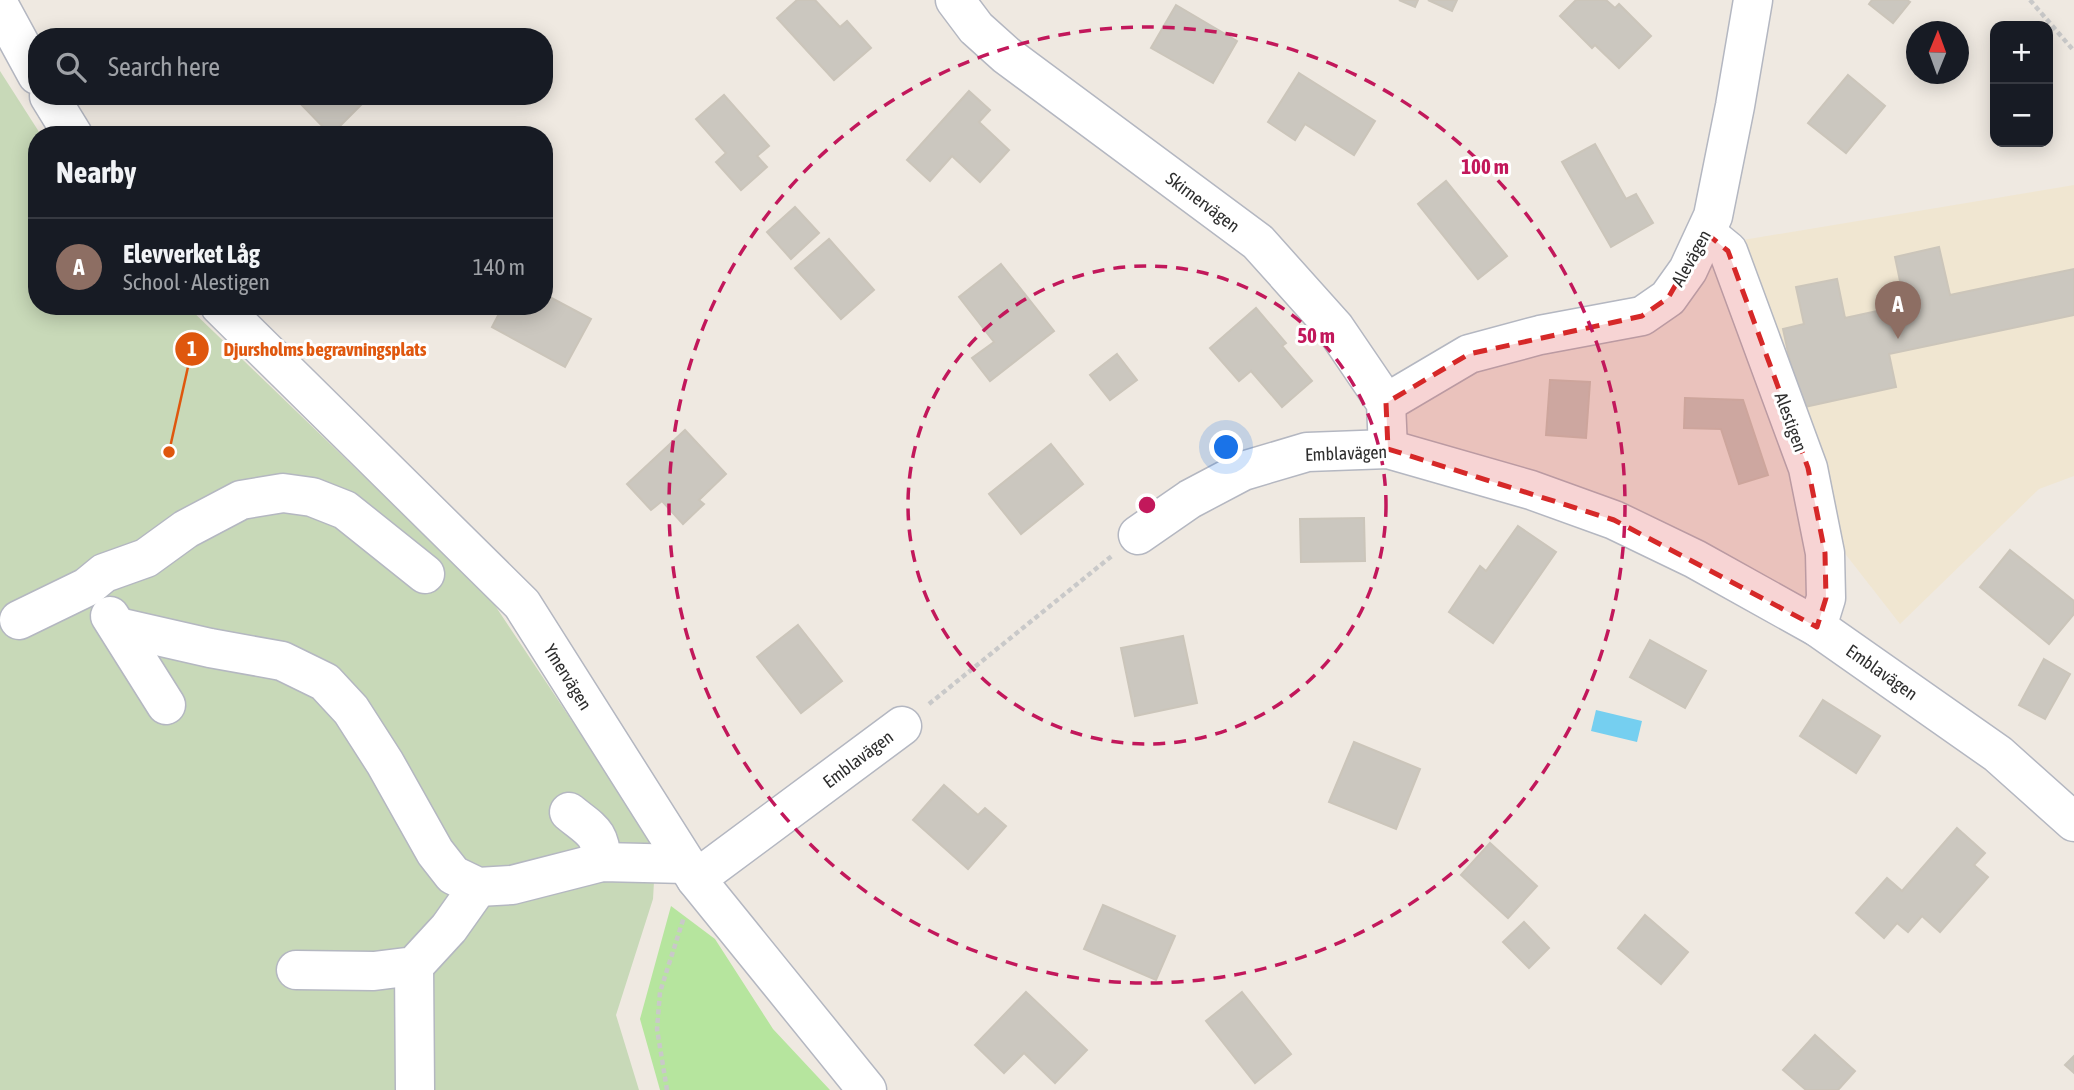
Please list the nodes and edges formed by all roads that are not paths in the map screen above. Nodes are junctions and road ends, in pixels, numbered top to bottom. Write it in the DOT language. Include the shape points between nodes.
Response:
graph roads {
  1 [pos="956,0"];
  2 [pos="1753,0"];
  3 [pos="0,7"];
  4 [pos="28,58"];
  5 [pos="55,105"];
  6 [pos="68,126"];
  7 [pos="1706,233"];
  8 [pos="229,315"];
  9 [pos="1385,403"];
  10 [pos="1388,449"];
  11 [pos="1138,535"];
  12 [pos="425,574"];
  13 [pos="87,587"];
  14 [pos="19,620"];
  15 [pos="118,627"];
  16 [pos="1817,627"];
  17 [pos="166,705"];
  18 [pos="902,726"];
  19 [pos="569,812"];
  20 [pos="2074,822"];
  21 [pos="602,862"];
  22 [pos="691,872"];
  23 [pos="478,887"];
  24 [pos="414,965"];
  25 [pos="296,970"];
  26 [pos="415,1090"];
  27 [pos="867,1090"];
  1 -- 9 [label="street, Skirnervägen" via="976,28 1006,55 1258,242 1335,328"];
  2 -- 7 [label="street, Alevägen" via="1733,118"];
  3 -- 4 [label="street"];
  5 -- 6 [label="street"];
  7 -- 9 [label="street, Alevägen" via="1668,298 1642,316 1469,354"];
  7 -- 16 [label="street, Alestigen" via="1728,251 1808,468 1825,553 1826,598"];
  8 -- 22 [label="street, Ymervägen" via="522,604"];
  9 -- 10 [label="street, Skirnervägen"];
  10 -- 11 [label="street, Emblavägen" via="1307,452 1243,471"];
  10 -- 16 [label="street, Emblavägen" via="1531,490 1614,520"];
  12 -- 13 [label="street" via="345,510 312,497 283,493 241,500 146,558 104,573"];
  13 -- 14 [label="street"];
  13 -- 15 [label="street"];
  15 -- 17 [label="street"];
  15 -- 23 [label="street" via="282,661 325,682 358,720 435,852 453,875"];
  16 -- 20 [label="street, Emblavägen" via="1998,754"];
  18 -- 22 [label="street, Emblavägen"];
  19 -- 21 [label="street" via="596,834"];
  21 -- 22 [label="street"];
  21 -- 23 [label="street" via="512,885"];
  22 -- 27 [label="street, Ymervägen"];
  23 -- 24 [label="street" via="449,928"];
  24 -- 25 [label="street" via="374,971"];
  24 -- 26 [label="street"];
}
